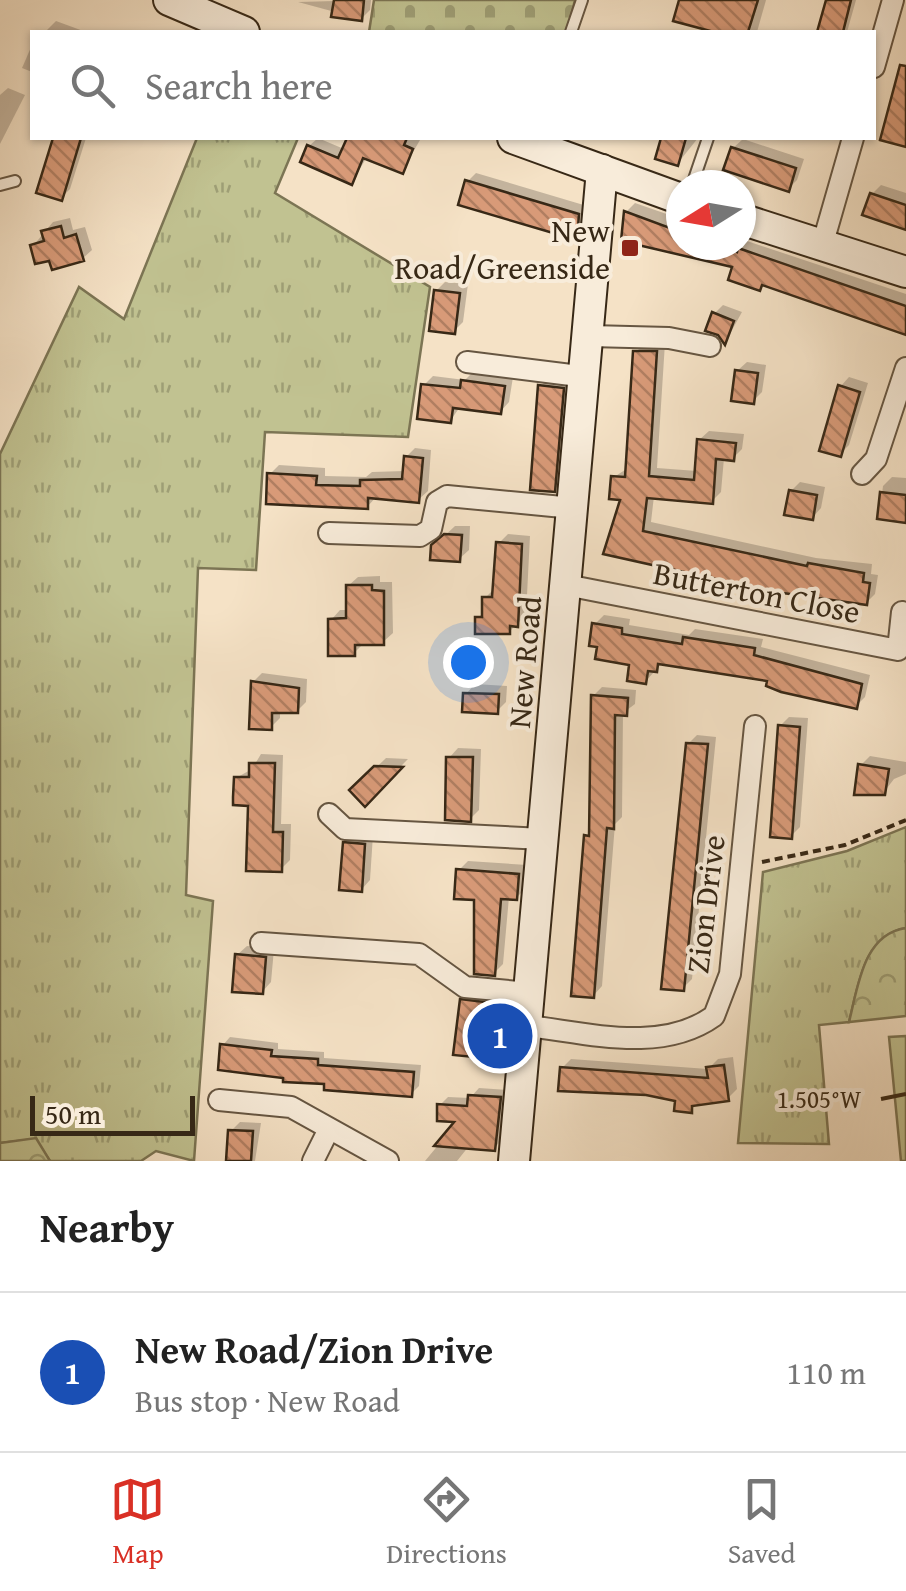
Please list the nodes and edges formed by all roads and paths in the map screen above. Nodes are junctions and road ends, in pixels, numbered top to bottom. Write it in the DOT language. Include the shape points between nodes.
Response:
graph roads {
  1 [pos="169,0"];
  2 [pos="582,0"];
  3 [pos="893,0"];
  4 [pos="239,30"];
  5 [pos="573,30"];
  6 [pos="876,59"];
  7 [pos="529,140"];
  8 [pos="707,140"];
  9 [pos="852,140"];
  10 [pos="602,170"];
  11 [pos="697,170"];
  12 [pos="15,182"];
  13 [pos="0,185"];
  14 [pos="666,193"];
  15 [pos="756,224"];
  16 [pos="822,246"];
  17 [pos="906,272"];
  18 [pos="590,336"];
  19 [pos="710,346"];
  20 [pos="467,362"];
  21 [pos="906,368"];
  22 [pos="586,377"];
  23 [pos="862,474"];
  24 [pos="573,508"];
  25 [pos="329,533"];
  26 [pos="566,585"];
  27 [pos="902,612"];
  28 [pos="754,726"];
  29 [pos="329,814"];
  30 [pos="906,820"];
  31 [pos="543,839"];
  32 [pos="742,864"];
  33 [pos="261,943"];
  34 [pos="530,994"];
  35 [pos="528,1026"];
  36 [pos="220,1100"];
  37 [pos="329,1129"];
  38 [pos="312,1161"];
  39 [pos="388,1161"];
  40 [pos="514,1161"];
  1 -- 4 [label="street"];
  2 -- 5 [label="lane"];
  3 -- 6 [label="street"];
  7 -- 10 [label="street"];
  8 -- 11 [label="lane"];
  9 -- 16 [label="street"];
  10 -- 14 [label="street"];
  10 -- 18 [label="street, New Road"];
  12 -- 13 [label="lane"];
  15 -- 16 [label="street"];
  16 -- 17 [label="street"];
  18 -- 19 [label="street"];
  18 -- 22 [label="street, New Road"];
  20 -- 22 [label="street"];
  21 -- 23 [label="street" via="876,460"];
  22 -- 24 [label="street, New Road"];
  24 -- 25 [label="street" via="447,496 437,502 431,529 420,536"];
  24 -- 26 [label="street, New Road"];
  26 -- 27 [label="street, Butterton Close" via="898,650"];
  26 -- 31 [label="street, New Road"];
  28 -- 32 [label="street, Zion Drive"];
  29 -- 31 [label="street" via="345,829"];
  30 -- 32 [label="path" via="828,849"];
  31 -- 34 [label="street, New Road"];
  32 -- 35 [label="street, Zion Drive" via="730,974 714,1016 650,1040"];
  33 -- 34 [label="street" via="419,954 465,987"];
  34 -- 35 [label="street, New Road"];
  35 -- 40 [label="street, New Road"];
  36 -- 37 [label="street" via="291,1107"];
  37 -- 38 [label="street"];
  37 -- 39 [label="street"];
}
